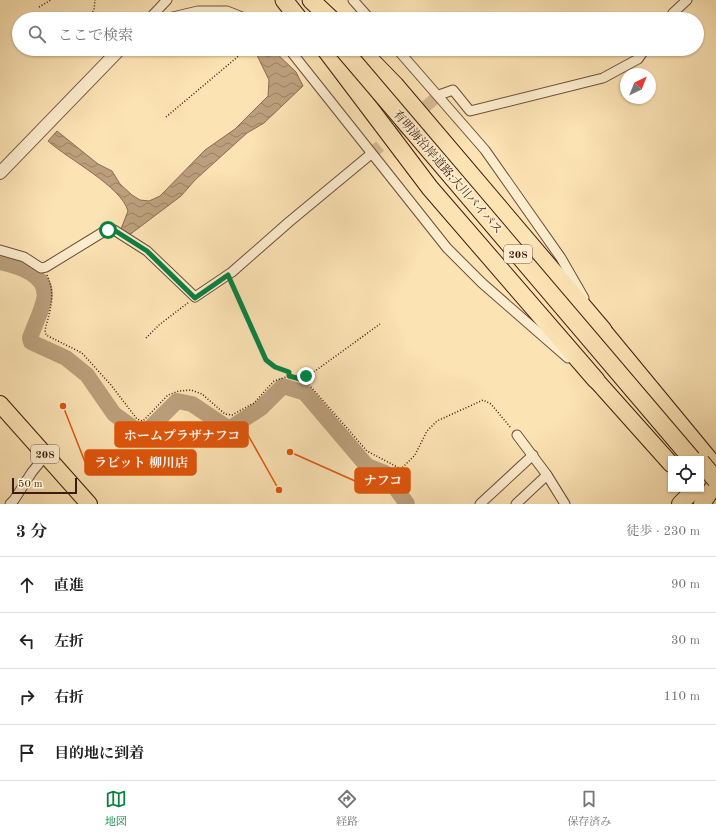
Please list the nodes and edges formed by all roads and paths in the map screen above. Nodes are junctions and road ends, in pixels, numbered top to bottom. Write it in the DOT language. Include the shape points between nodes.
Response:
graph roads {
  1 [pos="51,0"];
  2 [pos="96,0"];
  3 [pos="167,0"];
  4 [pos="284,0"];
  5 [pos="302,0"];
  6 [pos="310,0"];
  7 [pos="353,0"];
  8 [pos="687,0"];
  9 [pos="39,8"];
  10 [pos="92,12"];
  11 [pos="156,12"];
  12 [pos="194,12"];
  13 [pos="230,12"];
  14 [pos="293,12"];
  15 [pos="312,12"];
  16 [pos="319,12"];
  17 [pos="323,12"];
  18 [pos="364,12"];
  19 [pos="674,12"];
  20 [pos="113,56"];
  21 [pos="239,56"];
  22 [pos="294,56"];
  23 [pos="330,56"];
  24 [pos="349,56"];
  25 [pos="356,56"];
  26 [pos="367,56"];
  27 [pos="403,56"];
  28 [pos="640,56"];
  29 [pos="439,95"];
  30 [pos="166,117"];
  31 [pos="371,154"];
  32 [pos="0,174"];
  33 [pos="0,250"];
  34 [pos="41,268"];
  35 [pos="228,275"];
  36 [pos="195,298"];
  37 [pos="380,324"];
  38 [pos="603,330"];
  39 [pos="146,338"];
  40 [pos="289,376"];
  41 [pos="304,380"];
  42 [pos="596,380"];
  43 [pos="0,404"];
  44 [pos="517,436"];
  45 [pos="46,455"];
  46 [pos="533,455"];
  47 [pos="689,456"];
  48 [pos="695,456"];
  49 [pos="668,461"];
  50 [pos="704,465"];
  51 [pos="716,467"];
  52 [pos="704,473"];
  53 [pos="547,475"];
  54 [pos="716,479"];
  55 [pos="704,484"];
  56 [pos="716,484"];
  57 [pos="716,487"];
  58 [pos="692,492"];
  59 [pos="10,504"];
  60 [pos="89,504"];
  61 [pos="480,504"];
  62 [pos="516,504"];
  63 [pos="565,504"];
  64 [pos="680,504"];
  65 [pos="702,504"];
  1 -- 9 [label="path"];
  2 -- 10 [label="path"];
  3 -- 11 [label="street"];
  4 -- 14 [label="highway"];
  5 -- 15 [label="highway"];
  6 -- 16 [label="highway"];
  6 -- 17 [label="highway"];
  7 -- 18 [label="street"];
  8 -- 19 [label="street"];
  12 -- 13 [label="street"];
  20 -- 32 [label="street"];
  21 -- 30 [label="path"];
  22 -- 31 [label="street"];
  23 -- 42 [label="highway" via="430,188"];
  24 -- 47 [label="highway, 有明海沿岸道路;大川バイパス / 208, bridge"];
  25 -- 48 [label="highway, 有明海沿岸道路;大川バイパス / 208"];
  26 -- 38 [label="highway" via="395,85"];
  27 -- 29 [label="street"];
  28 -- 29 [label="street" via="603,78 470,111 453,90"];
  29 -- 38 [label="street" via="485,150 561,258"];
  31 -- 35 [label="street"];
  31 -- 42 [label="street" via="447,248 488,288"];
  33 -- 34 [label="street" via="24,257"];
  34 -- 36 [label="street" via="111,230 147,251"];
  34 -- 40 [label="path" via="51,284 53,299 44,330 46,334 82,353 112,385 137,419 144,421 168,395 191,390 202,394 225,414 232,415 254,403 274,381"];
  35 -- 36 [label="street"];
  35 -- 40 [label="path" via="266,360 275,367 289,372"];
  36 -- 39 [label="path"];
  37 -- 41 [label="path"];
  38 -- 51 [label="highway"];
  40 -- 41 [label="path"];
  41 -- 44 [label="path" via="367,451 401,469 415,455 427,431 437,421 483,400 490,404"];
  42 -- 49 [label="highway"];
  43 -- 45 [label="highway, 208"];
  44 -- 46 [label="street"];
  45 -- 59 [label="street"];
  45 -- 60 [label="highway, 208"];
  46 -- 53 [label="street"];
  46 -- 61 [label="street"];
  50 -- 54 [label="highway, bridge"];
  52 -- 57 [label="highway"];
  53 -- 62 [label="street"];
  53 -- 63 [label="street"];
  54 -- 55 [label="highway"];
  56 -- 65 [label="highway"];
  58 -- 64 [label="highway"];
}
